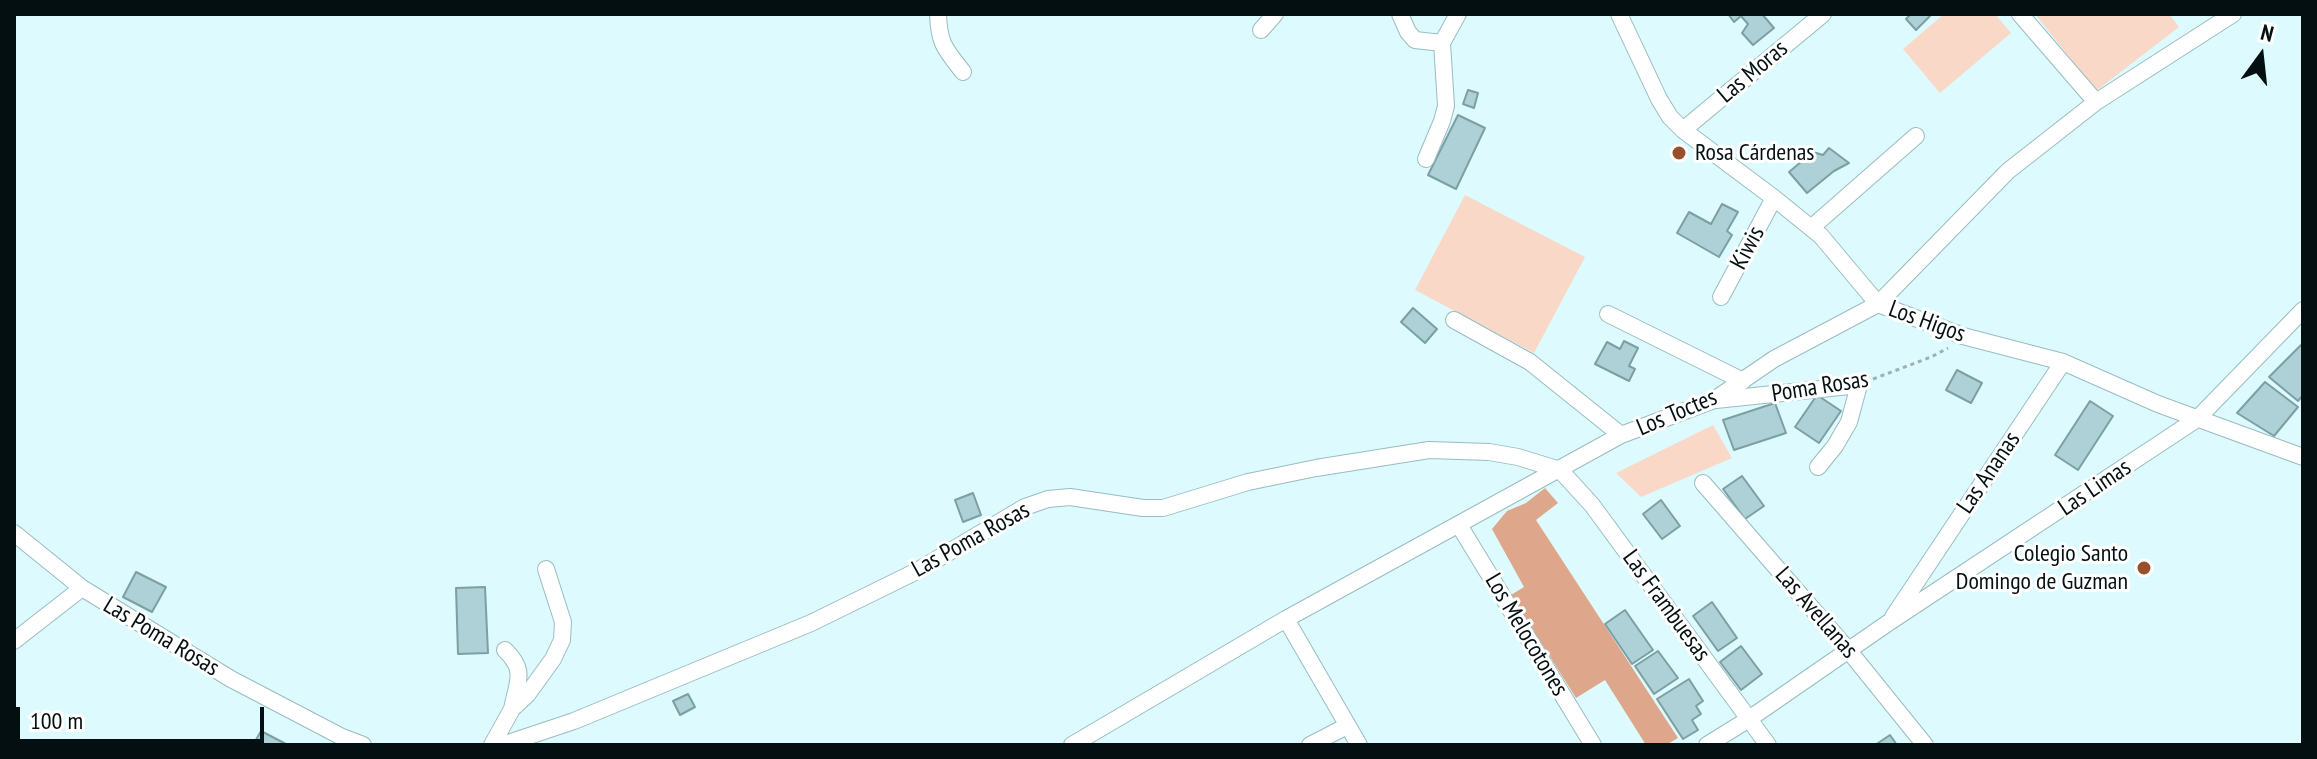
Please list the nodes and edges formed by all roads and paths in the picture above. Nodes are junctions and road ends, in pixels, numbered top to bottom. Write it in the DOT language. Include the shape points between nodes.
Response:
graph roads {
  1 [pos="938,14"];
  2 [pos="1275,14"];
  3 [pos="1400,14"];
  4 [pos="1458,14"];
  5 [pos="1619,14"];
  6 [pos="1823,14"];
  7 [pos="2020,14"];
  8 [pos="2233,14"];
  9 [pos="1261,30"];
  10 [pos="1442,43"];
  11 [pos="963,72"];
  12 [pos="2096,102"];
  13 [pos="1683,130"];
  14 [pos="1916,136"];
  15 [pos="1426,159"];
  16 [pos="1774,198"];
  17 [pos="1811,228"];
  18 [pos="1721,297"];
  19 [pos="1878,304"];
  20 [pos="2303,310"];
  21 [pos="1608,314"];
  22 [pos="1454,320"];
  23 [pos="1963,336"];
  24 [pos="2063,362"];
  25 [pos="1743,381"];
  26 [pos="1859,385"];
  27 [pos="1714,400"];
  28 [pos="2197,419"];
  29 [pos="1621,435"];
  30 [pos="2303,457"];
  31 [pos="1818,467"];
  32 [pos="1560,470"];
  33 [pos="1703,483"];
  34 [pos="1459,525"];
  35 [pos="14,533"];
  36 [pos="546,569"];
  37 [pos="82,588"];
  38 [pos="1286,619"];
  39 [pos="1888,623"];
  40 [pos="14,641"];
  41 [pos="505,650"];
  42 [pos="1849,651"];
  43 [pos="512,709"];
  44 [pos="1749,719"];
  45 [pos="1347,726"];
  46 [pos="363,745"];
  47 [pos="492,745"];
  48 [pos="502,745"];
  49 [pos="1072,745"];
  50 [pos="1310,745"];
  51 [pos="1359,745"];
  52 [pos="1593,745"];
  53 [pos="1707,745"];
  54 [pos="1768,745"];
  55 [pos="1925,745"];
  1 -- 11 [label="street" via="944,49"];
  2 -- 9 [label="street"];
  3 -- 10 [label="street" via="1415,40"];
  4 -- 10 [label="street"];
  5 -- 13 [label="street, Los Higos" via="1659,99"];
  6 -- 13 [label="street, Las Moras"];
  7 -- 12 [label="street"];
  8 -- 12 [label="street, Los Toctes"];
  10 -- 15 [label="street" via="1446,106"];
  12 -- 19 [label="street, Los Toctes" via="2008,171"];
  13 -- 16 [label="street, Los Higos"];
  14 -- 17 [label="street"];
  16 -- 17 [label="street, Los Higos"];
  16 -- 18 [label="street, Kiwis"];
  17 -- 19 [label="street, Los Higos"];
  19 -- 23 [label="street, Los Higos"];
  19 -- 25 [label="street, Los Toctes"];
  20 -- 28 [label="street, Las Limas"];
  21 -- 25 [label="street"];
  22 -- 29 [label="street" via="1530,362"];
  23 -- 24 [label="street, Los Higos"];
  23 -- 26 [label="path, Poma Rosas" via="1931,357"];
  24 -- 28 [label="street, Los Higos"];
  24 -- 39 [label="street, Las Ananas"];
  25 -- 27 [label="street, Los Toctes"];
  26 -- 27 [label="street, Poma Rosas"];
  26 -- 31 [label="street" via="1849,422"];
  27 -- 29 [label="street, Los Toctes"];
  28 -- 30 [label="street, Los Higos"];
  28 -- 39 [label="street, Las Limas"];
  29 -- 32 [label="street, Los Toctes"];
  32 -- 34 [label="street, Los Toctes"];
  32 -- 44 [label="street, Las Frambuesas" via="1592,505"];
  32 -- 48 [label="street, Las Poma Rosas" via="1504,454 1429,450 1248,482 1163,508 1048,499 811,623 574,721"];
  33 -- 42 [label="street, Las Avellanas"];
  34 -- 38 [label="street, Los Toctes"];
  34 -- 52 [label="street, Los Melocotones"];
  35 -- 37 [label="street, Las Poma Rosas"];
  36 -- 43 [label="street" via="563,622 562,640"];
  37 -- 40 [label="street"];
  37 -- 46 [label="street, Las Poma Rosas" via="231,679"];
  38 -- 45 [label="street"];
  38 -- 49 [label="street, Los Toctes"];
  39 -- 42 [label="street, Las Limas"];
  41 -- 43 [label="street" via="519,669"];
  42 -- 44 [label="street, Las Limas"];
  42 -- 55 [label="street, Las Avellanas"];
  43 -- 47 [label="street"];
  44 -- 53 [label="street, Las Limas"];
  44 -- 54 [label="street, Las Frambuesas"];
  45 -- 50 [label="street"];
  45 -- 51 [label="street"];
}
